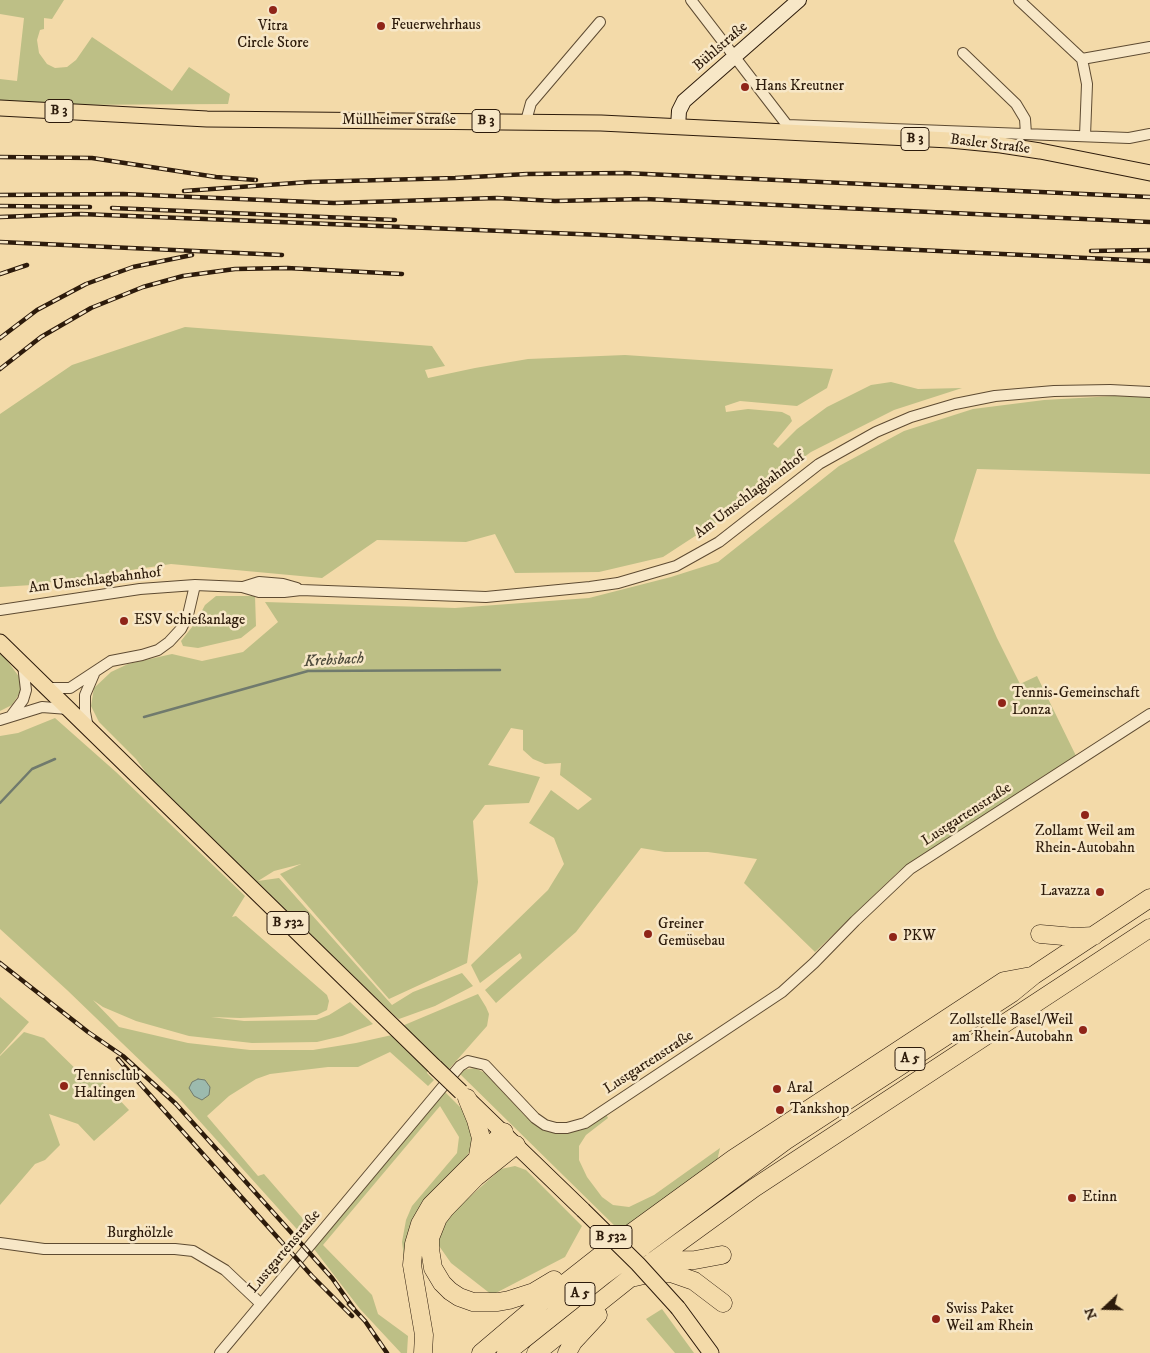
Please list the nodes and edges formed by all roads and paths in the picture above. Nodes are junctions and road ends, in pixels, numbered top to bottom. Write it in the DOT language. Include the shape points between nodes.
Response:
graph roads {
  1 [pos="692,0"];
  2 [pos="800,0"];
  3 [pos="1019,0"];
  4 [pos="600,22"];
  5 [pos="1150,47"];
  6 [pos="963,53"];
  7 [pos="736,57"];
  8 [pos="1082,60"];
  9 [pos="0,108"];
  10 [pos="526,122"];
  11 [pos="678,127"];
  12 [pos="1026,134"];
  13 [pos="1150,134"];
  14 [pos="1085,136"];
  15 [pos="1150,173"];
  16 [pos="1150,392"];
  17 [pos="194,585"];
  18 [pos="0,610"];
  19 [pos="5,647"];
  20 [pos="23,664"];
  21 [pos="94,674"];
  22 [pos="47,688"];
  23 [pos="69,709"];
  24 [pos="1150,714"];
  25 [pos="11,716"];
  26 [pos="0,720"];
  27 [pos="88,728"];
  28 [pos="1147,900"];
  29 [pos="1150,928"];
  30 [pos="1040,934"];
  31 [pos="1094,936"];
  32 [pos="1150,939"];
  33 [pos="1097,963"];
  34 [pos="1034,975"];
  35 [pos="464,1095"];
  36 [pos="504,1132"];
  37 [pos="516,1145"];
  38 [pos="478,1156"];
  39 [pos="0,1243"];
  40 [pos="601,1255"];
  41 [pos="722,1255"];
  42 [pos="653,1261"];
  43 [pos="630,1278"];
  44 [pos="611,1294"];
  45 [pos="723,1303"];
  46 [pos="261,1304"];
  47 [pos="220,1353"];
  48 [pos="423,1353"];
  49 [pos="482,1353"];
  50 [pos="506,1353"];
  51 [pos="536,1353"];
  52 [pos="567,1353"];
  53 [pos="712,1353"];
  1 -- 7 [label="street"];
  2 -- 7 [label="street, Bühlstraße"];
  3 -- 8 [label="street"];
  4 -- 10 [label="street" via="532,103"];
  5 -- 8 [label="street"];
  6 -- 12 [label="street" via="1016,104 1025,119"];
  7 -- 11 [label="street, Bühlstraße" via="684,101"];
  7 -- 12 [label="street" via="787,125"];
  8 -- 14 [label="street" via="1087,84"];
  9 -- 10 [label="main road, Müllheimer Straße / B 3" via="287,120"];
  10 -- 11 [label="main road, Müllheimer Straße / B 3"];
  11 -- 15 [label="main road, Basler Straße / B 3" via="950,140 1001,145"];
  12 -- 14 [label="street"];
  13 -- 14 [label="street" via="1129,138"];
  16 -- 17 [label="street, Am Umschlagbahnhof" via="1082,391 995,396 910,417 819,464 719,542 676,566 630,580 590,588 486,597 301,590 259,592 242,587"];
  17 -- 18 [label="street, Am Umschlagbahnhof" via="140,589"];
  17 -- 21 [label="street" via="188,615 169,642 158,650 111,661"];
  19 -- 20 [label="main road, B 532"];
  20 -- 22 [label="main road, B 532"];
  20 -- 25 [label="street" via="26,690"];
  21 -- 22 [label="street" via="70,688"];
  21 -- 27 [label="street" via="85,695"];
  22 -- 23 [label="main road, B 532"];
  23 -- 25 [label="street" via="42,706"];
  23 -- 27 [label="main road, B 532"];
  24 -- 46 [label="street, Lustgartenstraße" via="910,869 782,992 585,1122 567,1128 545,1125 484,1065 468,1061 460,1066"];
  25 -- 26 [label="street"];
  27 -- 35 [label="main road, B 532, bridge"];
  28 -- 31 [label="highway, A 5"];
  29 -- 33 [label="highway, A 5"];
  30 -- 31 [label="highway" via="1075,938"];
  31 -- 34 [label="highway, A 5"];
  32 -- 33 [label="highway"];
  33 -- 42 [label="highway, A 5" via="762,1183"];
  34 -- 40 [label="highway" via="1004,982 733,1159"];
  34 -- 50 [label="highway, A 5" via="1012,993 785,1141 618,1264"];
  35 -- 36 [label="main road, B 532"];
  35 -- 38 [label="highway" via="479,1129"];
  36 -- 37 [label="main road, B 532"];
  36 -- 38 [label="highway"];
  37 -- 40 [label="highway" via="476,1177 438,1218 430,1248 434,1268 442,1283 459,1297 473,1302 498,1302 534,1292"];
  37 -- 53 [label="main road, B 532, bridge" via="638,1264 678,1308"];
  38 -- 48 [label="highway" via="430,1205 414,1244 412,1265 424,1335"];
  39 -- 46 [label="street, Burghölzle" via="44,1249 193,1251 225,1270"];
  40 -- 49 [label="highway"];
  41 -- 42 [label="highway" via="695,1260"];
  42 -- 43 [label="highway, A 5"];
  43 -- 44 [label="highway, A 5"];
  43 -- 45 [label="highway" via="671,1273 694,1282"];
  44 -- 51 [label="highway, A 5"];
  44 -- 52 [label="highway"];
  46 -- 47 [label="street, Lustgartenstraße"];
}
